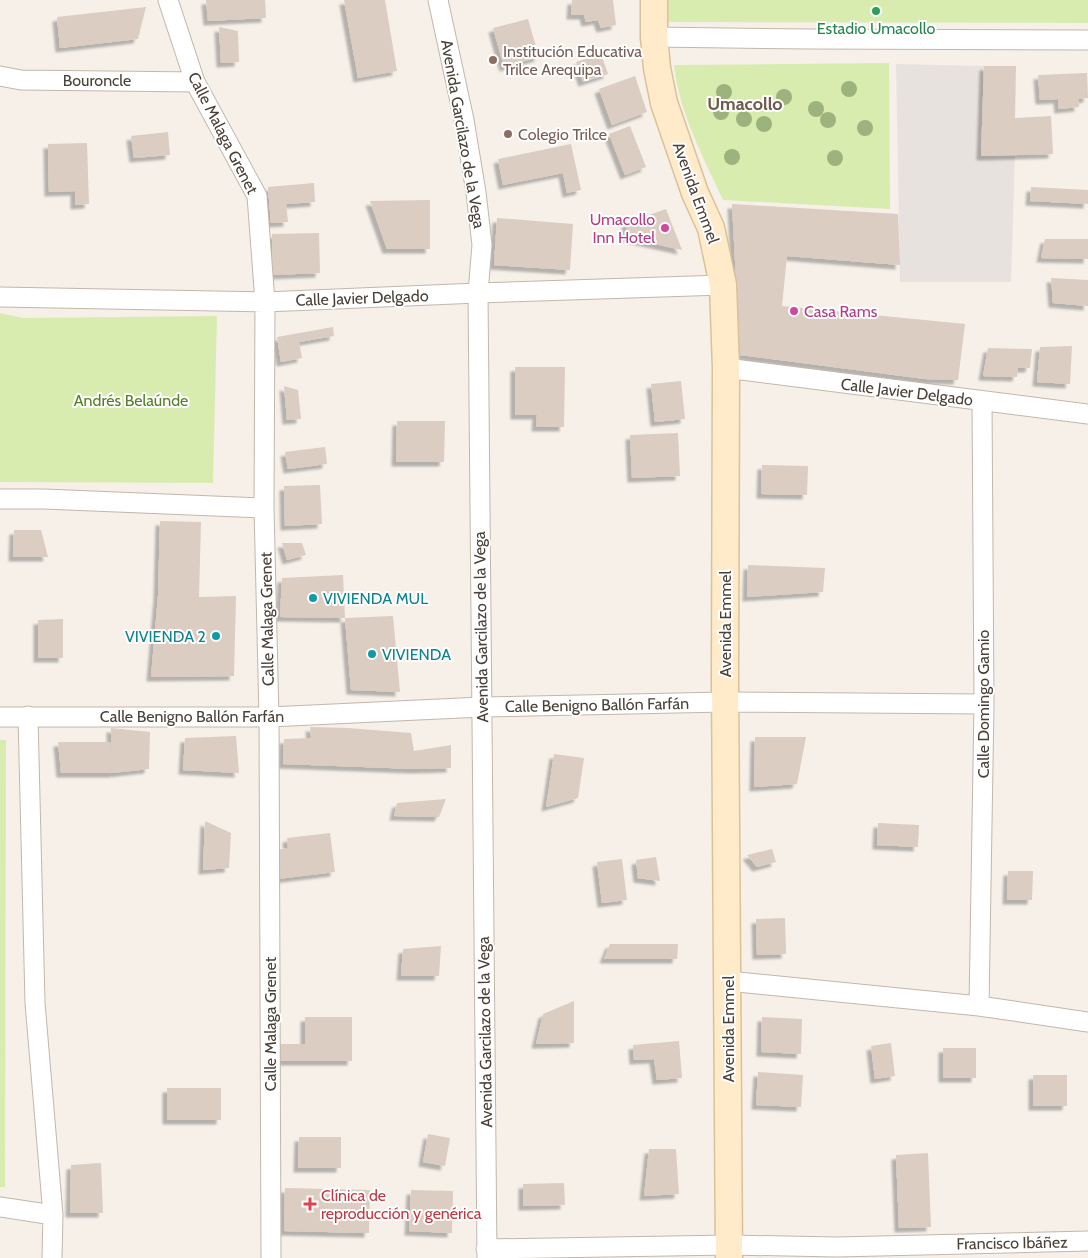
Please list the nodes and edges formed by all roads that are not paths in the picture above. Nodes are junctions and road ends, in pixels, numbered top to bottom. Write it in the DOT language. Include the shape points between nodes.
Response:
graph roads {
  1 [pos="168,0"];
  2 [pos="438,0"];
  3 [pos="654,0"];
  4 [pos="654,37"];
  5 [pos="1088,40"];
  6 [pos="0,76"];
  7 [pos="195,82"];
  8 [pos="724,286"];
  9 [pos="478,293"];
  10 [pos="0,297"];
  11 [pos="266,302"];
  12 [pos="726,368"];
  13 [pos="982,402"];
  14 [pos="1088,414"];
  15 [pos="0,498"];
  16 [pos="264,508"];
  17 [pos="726,702"];
  18 [pos="984,704"];
  19 [pos="482,708"];
  20 [pos="28,716"];
  21 [pos="0,717"];
  22 [pos="269,717"];
  23 [pos="728,981"];
  24 [pos="979,1006"];
  25 [pos="1088,1022"];
  26 [pos="0,1207"];
  27 [pos="53,1215"];
  28 [pos="1088,1241"];
  29 [pos="729,1252"];
  30 [pos="487,1254"];
  31 [pos="52,1258"];
  32 [pos="271,1258"];
  1 -- 7 [label="street, Calle Malaga Grenet"];
  2 -- 9 [label="street, Avenida Garcilazo de la Vega" via="476,192 482,245"];
  3 -- 4 [label="street, Avenida Emmel"];
  4 -- 5 [label="street"];
  4 -- 8 [label="street, Avenida Emmel" via="664,103 695,193 711,228"];
  6 -- 7 [label="street, Bouroncle" via="21,80"];
  7 -- 11 [label="street, Calle Malaga Grenet" via="257,196"];
  8 -- 9 [label="street, Calle Javier Delgado"];
  8 -- 12 [label="street, Avenida Emmel"];
  9 -- 11 [label="street, Calle Javier Delgado"];
  9 -- 19 [label="street, Avenida Garcilazo de la Vega"];
  10 -- 11 [label="street, Calle Javier Delgado"];
  11 -- 16 [label="street, Calle Malaga Grenet"];
  12 -- 13 [label="street, Calle Javier Delgado"];
  12 -- 17 [label="street, Avenida Emmel"];
  13 -- 14 [label="street, Calle Javier Delgado"];
  13 -- 18 [label="street, Calle Domingo Gamio"];
  15 -- 16 [label="street"];
  16 -- 22 [label="street, Calle Malaga Grenet"];
  17 -- 18 [label="street, Calle Benigno Ballón Farfán"];
  17 -- 19 [label="street, Calle Benigno Ballón Farfán"];
  17 -- 23 [label="street, Avenida Emmel"];
  18 -- 24 [label="street, Calle Domingo Gamio"];
  19 -- 22 [label="street, Calle Benigno Ballón Farfán"];
  19 -- 30 [label="street, Avenida Garcilazo de la Vega"];
  20 -- 21 [label="street, Calle Benigno Ballón Farfán"];
  20 -- 22 [label="street, Calle Benigno Ballón Farfán"];
  20 -- 27 [label="street" via="35,1003"];
  22 -- 32 [label="street, Calle Malaga Grenet"];
  23 -- 24 [label="street"];
  23 -- 29 [label="street, Avenida Emmel"];
  24 -- 25 [label="street"];
  26 -- 27 [label="street"];
  27 -- 31 [label="street"];
  28 -- 29 [label="street, Francisco Ibáñez"];
  29 -- 30 [label="street, Francisco Ibáñez"];
}
